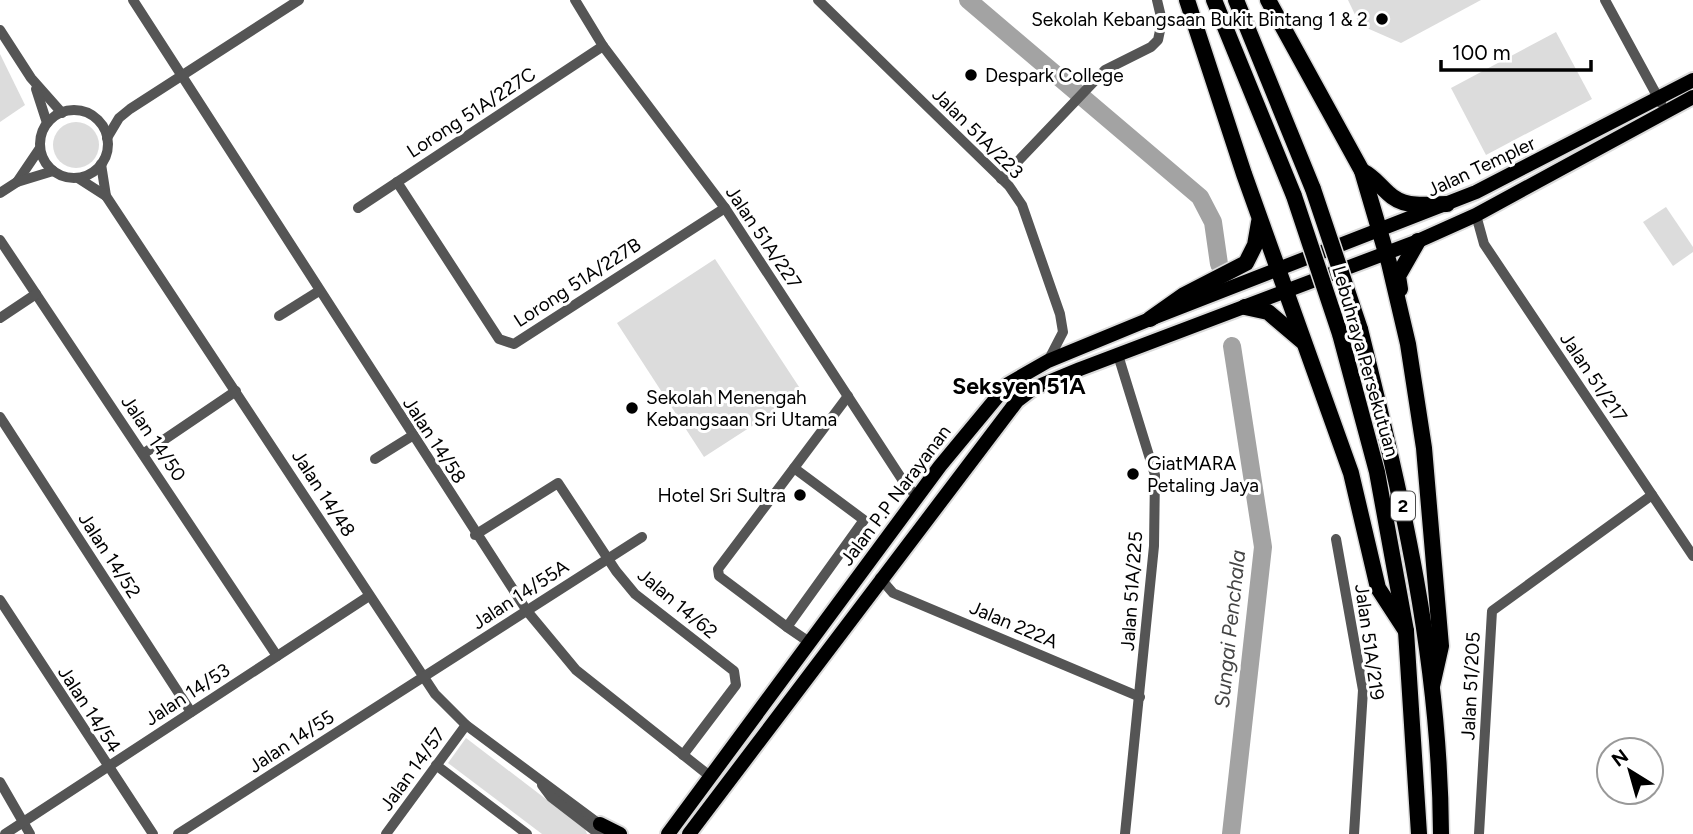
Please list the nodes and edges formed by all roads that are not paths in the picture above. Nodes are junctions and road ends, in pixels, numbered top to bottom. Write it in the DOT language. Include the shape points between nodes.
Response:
graph roads {
  1 [pos="132,0"];
  2 [pos="299,0"];
  3 [pos="575,0"];
  4 [pos="818,0"];
  5 [pos="1157,0"];
  6 [pos="1187,0"];
  7 [pos="1214,0"];
  8 [pos="1237,0"];
  9 [pos="1268,0"];
  10 [pos="1605,0"];
  11 [pos="0,30"];
  12 [pos="603,46"];
  13 [pos="182,76"];
  14 [pos="31,78"];
  15 [pos="1693,80"];
  16 [pos="1693,97"];
  17 [pos="1659,98"];
  18 [pos="130,108"];
  19 [pos="1666,112"];
  20 [pos="62,113"];
  21 [pos="96,119"];
  22 [pos="47,123"];
  23 [pos="107,138"];
  24 [pos="40,148"];
  25 [pos="101,164"];
  26 [pos="53,171"];
  27 [pos="1362,171"];
  28 [pos="78,178"];
  29 [pos="1001,179"];
  30 [pos="17,182"];
  31 [pos="397,182"];
  32 [pos="0,193"];
  33 [pos="106,197"];
  34 [pos="1447,204"];
  35 [pos="358,208"];
  36 [pos="725,208"];
  37 [pos="1476,215"];
  38 [pos="1259,218"];
  39 [pos="1381,229"];
  40 [pos="0,240"];
  41 [pos="1418,241"];
  42 [pos="1387,253"];
  43 [pos="1278,269"];
  44 [pos="319,291"];
  45 [pos="1285,292"];
  46 [pos="36,294"];
  47 [pos="1245,307"];
  48 [pos="279,316"];
  49 [pos="0,318"];
  50 [pos="1150,319"];
  51 [pos="1304,342"];
  52 [pos="1408,344"];
  53 [pos="1118,355"];
  54 [pos="1048,361"];
  55 [pos="236,391"];
  56 [pos="848,396"];
  57 [pos="0,417"];
  58 [pos="412,436"];
  59 [pos="143,454"];
  60 [pos="375,459"];
  61 [pos="794,468"];
  62 [pos="1652,495"];
  63 [pos="918,496"];
  64 [pos="475,535"];
  65 [pos="640,538"];
  66 [pos="1335,539"];
  67 [pos="1693,556"];
  68 [pos="608,559"];
  69 [pos="880,578"];
  70 [pos="369,596"];
  71 [pos="0,600"];
  72 [pos="527,611"];
  73 [pos="787,626"];
  74 [pos="1406,631"];
  75 [pos="808,642"];
  76 [pos="278,656"];
  77 [pos="422,678"];
  78 [pos="1432,686"];
  79 [pos="1140,696"];
  80 [pos="191,712"];
  81 [pos="466,725"];
  82 [pos="682,755"];
  83 [pos="436,765"];
  84 [pos="107,767"];
  85 [pos="711,777"];
  86 [pos="0,782"];
  87 [pos="23,822"];
  88 [pos="596,830"];
  89 [pos="671,830"];
  90 [pos="5,834"];
  91 [pos="30,834"];
  92 [pos="153,834"];
  93 [pos="178,834"];
  94 [pos="386,834"];
  95 [pos="527,834"];
  96 [pos="613,834"];
  97 [pos="620,834"];
  98 [pos="653,834"];
  99 [pos="689,834"];
  100 [pos="1125,834"];
  101 [pos="1354,834"];
  102 [pos="1419,834"];
  103 [pos="1441,834"];
  104 [pos="1479,834"];
  1 -- 13 [label="street, Jalan 14/58"];
  2 -- 13 [label="street"];
  3 -- 12 [label="street, Jalan 51A/227"];
  4 -- 29 [label="street, Jalan 51A/223"];
  5 -- 29 [label="street" via="1163,21 1158,40 1098,78"];
  6 -- 38 [label="highway"];
  7 -- 74 [label="highway, Lebuhraya Persekutuan / 2, bridge" via="1294,197 1339,334 1377,472"];
  8 -- 78 [label="highway, Lebuhraya Persekutuan / 2, bridge" via="1313,189 1360,329 1413,549"];
  9 -- 27 [label="highway"];
  10 -- 17 [label="street"];
  11 -- 14 [label="street"];
  12 -- 31 [label="street, Lorong 51A/227C"];
  12 -- 36 [label="street, Jalan 51A/227"];
  13 -- 18 [label="street"];
  13 -- 44 [label="street, Jalan 14/58"];
  14 -- 20 [label="street"];
  14 -- 22 [label="street"];
  15 -- 17 [label="main road, Jalan Templer"];
  16 -- 19 [label="main road, Jalan Templer"];
  17 -- 19 [label="street"];
  17 -- 34 [label="main road, Jalan Templer"];
  18 -- 21 [label="street"];
  18 -- 23 [label="street"];
  19 -- 37 [label="main road, Jalan Templer"];
  20 -- 21 [label="street" via="80,111"];
  20 -- 22 [label="street"];
  21 -- 23 [label="street"];
  22 -- 24 [label="street"];
  23 -- 25 [label="street"];
  24 -- 26 [label="street"];
  24 -- 30 [label="street"];
  25 -- 28 [label="street"];
  25 -- 33 [label="street, Jalan 14/48"];
  26 -- 28 [label="street"];
  26 -- 30 [label="street"];
  27 -- 34 [label="highway" via="1397,200 1413,205"];
  27 -- 39 [label="highway"];
  28 -- 33 [label="street, Jalan 14/48"];
  29 -- 54 [label="street, Jalan 51A/223" via="1022,205 1060,313 1063,332"];
  30 -- 32 [label="street"];
  31 -- 35 [label="street, Lorong 51A/227C"];
  31 -- 36 [label="street, Lorong 51A/227B" via="499,339 514,344"];
  33 -- 55 [label="street, Jalan 14/48"];
  34 -- 39 [label="main road, Jalan Templer"];
  36 -- 56 [label="street, Jalan 51A/227"];
  37 -- 41 [label="main road, Jalan Templer"];
  37 -- 62 [label="street, Jalan 51/217" via="1484,244"];
  38 -- 43 [label="highway"];
  38 -- 50 [label="highway" via="1255,245 1246,263"];
  39 -- 42 [label="highway"];
  39 -- 43 [label="main road, Jalan Templer"];
  40 -- 46 [label="street, Jalan 14/50"];
  41 -- 42 [label="main road, Jalan Templer"];
  41 -- 52 [label="highway" via="1398,276"];
  42 -- 45 [label="main road, Jalan Templer"];
  42 -- 52 [label="highway"];
  43 -- 45 [label="highway"];
  43 -- 50 [label="main road, Jalan P.P Narayanan"];
  44 -- 48 [label="street"];
  44 -- 58 [label="street, Jalan 14/58"];
  45 -- 47 [label="main road, Jalan P.P Narayanan"];
  45 -- 51 [label="highway"];
  46 -- 49 [label="street"];
  46 -- 59 [label="street, Jalan 14/50"];
  47 -- 51 [label="highway" via="1268,312"];
  47 -- 53 [label="main road, Jalan P.P Narayanan"];
  50 -- 54 [label="main road, Jalan P.P Narayanan"];
  51 -- 74 [label="highway" via="1351,473 1378,588"];
  52 -- 78 [label="highway" via="1424,440 1441,646"];
  53 -- 69 [label="main road, Jalan P.P Narayanan" via="1034,388 1017,401"];
  53 -- 79 [label="street, Jalan 51A/225" via="1154,470 1154,546"];
  54 -- 63 [label="main road, Jalan P.P Narayanan" via="1001,392"];
  55 -- 59 [label="street"];
  55 -- 70 [label="street, Jalan 14/48"];
  56 -- 61 [label="street"];
  56 -- 63 [label="street, Jalan 51A/227" via="907,487"];
  57 -- 80 [label="street, Jalan 14/52"];
  58 -- 60 [label="street"];
  58 -- 64 [label="street, Jalan 14/58"];
  59 -- 76 [label="street, Jalan 14/50"];
  61 -- 73 [label="street" via="718,569 719,576"];
  61 -- 73 [label="street" via="864,520"];
  62 -- 67 [label="street, Jalan 51/217"];
  62 -- 104 [label="street, Jalan 51/205" via="1492,611"];
  63 -- 75 [label="main road, Jalan P.P Narayanan"];
  64 -- 68 [label="street, Jalan 14/62" via="558,483"];
  64 -- 72 [label="street, Jalan 14/58"];
  65 -- 68 [label="street, Jalan 14/55A"];
  66 -- 101 [label="street, Jalan 51A/219" via="1363,690"];
  68 -- 72 [label="street, Jalan 14/55A"];
  68 -- 82 [label="street, Jalan 14/62" via="635,594 734,671 736,685"];
  69 -- 79 [label="street, Jalan 222A" via="893,593"];
  69 -- 99 [label="main road, Jalan P.P Narayanan"];
  70 -- 76 [label="street, Jalan 14/53"];
  70 -- 77 [label="street, Jalan 14/48"];
  71 -- 84 [label="street, Jalan 14/54"];
  72 -- 77 [label="street, Jalan 14/55A"];
  72 -- 82 [label="street, Jalan 14/58" via="576,670"];
  73 -- 75 [label="street"];
  74 -- 102 [label="highway, Lebuhraya Persekutuan / 2"];
  75 -- 85 [label="main road, Jalan P.P Narayanan"];
  76 -- 80 [label="street, Jalan 14/53"];
  77 -- 81 [label="street, Jalan 14/48"];
  77 -- 93 [label="street, Jalan 14/55"];
  78 -- 103 [label="highway, Lebuhraya Persekutuan / 2"];
  79 -- 100 [label="street, Jalan 51A/225"];
  80 -- 84 [label="street, Jalan 14/53"];
  81 -- 83 [label="street, Jalan 14/57"];
  81 -- 88 [label="street, Jalan 14/48" via="540,783 556,790"];
  82 -- 85 [label="street, Jalan 14/58"];
  83 -- 94 [label="street, Jalan 14/57"];
  83 -- 95 [label="street"];
  84 -- 87 [label="street, Jalan 14/53"];
  84 -- 92 [label="street, Jalan 14/54"];
  85 -- 89 [label="main road, Jalan P.P Narayanan"];
  86 -- 87 [label="street"];
  87 -- 90 [label="street, Jalan 14/53"];
  87 -- 91 [label="street"];
  88 -- 96 [label="street, Jalan 14/48"];
  88 -- 97 [label="main road"];
  89 -- 98 [label="main road"];
}
